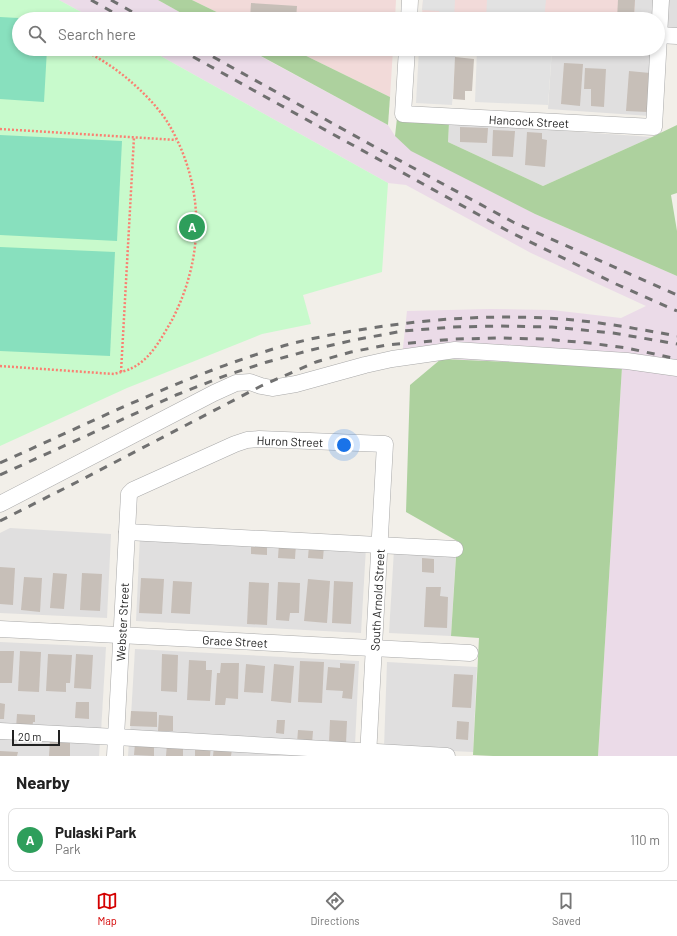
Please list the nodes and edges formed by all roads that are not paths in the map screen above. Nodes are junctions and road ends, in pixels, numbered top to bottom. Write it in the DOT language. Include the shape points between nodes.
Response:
graph roads {
  1 [pos="406,0"];
  2 [pos="410,0"];
  3 [pos="661,0"];
  4 [pos="409,12"];
  5 [pos="660,12"];
  6 [pos="665,35"];
  7 [pos="677,36"];
  8 [pos="407,56"];
  9 [pos="657,56"];
  10 [pos="677,368"];
  11 [pos="386,444"];
  12 [pos="133,490"];
  13 [pos="0,504"];
  14 [pos="127,532"];
  15 [pos="380,545"];
  16 [pos="455,549"];
  17 [pos="0,630"];
  18 [pos="121,636"];
  19 [pos="374,647"];
  20 [pos="470,653"];
  21 [pos="0,731"];
  22 [pos="116,737"];
  23 [pos="368,754"];
  24 [pos="115,756"];
  25 [pos="447,756"];
  1 -- 2 [label="street"];
  2 -- 4 [label="street"];
  3 -- 5 [label="street"];
  6 -- 7 [label="street"];
  8 -- 9 [label="street, Hancock Street" via="403,114 654,127"];
  10 -- 13 [label="street" via="627,361 455,350 392,359 272,388 250,382 236,383"];
  11 -- 12 [label="street, Huron Street" via="247,440"];
  11 -- 15 [label="street, South Arnold Street"];
  12 -- 14 [label="street, Webster Street" via="129,494"];
  14 -- 15 [label="street"];
  14 -- 18 [label="street, Webster Street"];
  15 -- 16 [label="street"];
  15 -- 19 [label="street, South Arnold Street"];
  17 -- 18 [label="street, Grace Street"];
  18 -- 19 [label="street, Grace Street"];
  18 -- 22 [label="street, Webster Street"];
  19 -- 20 [label="street, Grace Street"];
  19 -- 23 [label="street, South Arnold Street"];
  21 -- 22 [label="street"];
  22 -- 23 [label="street"];
  22 -- 24 [label="street, Webster Street"];
  23 -- 25 [label="street"];
}
